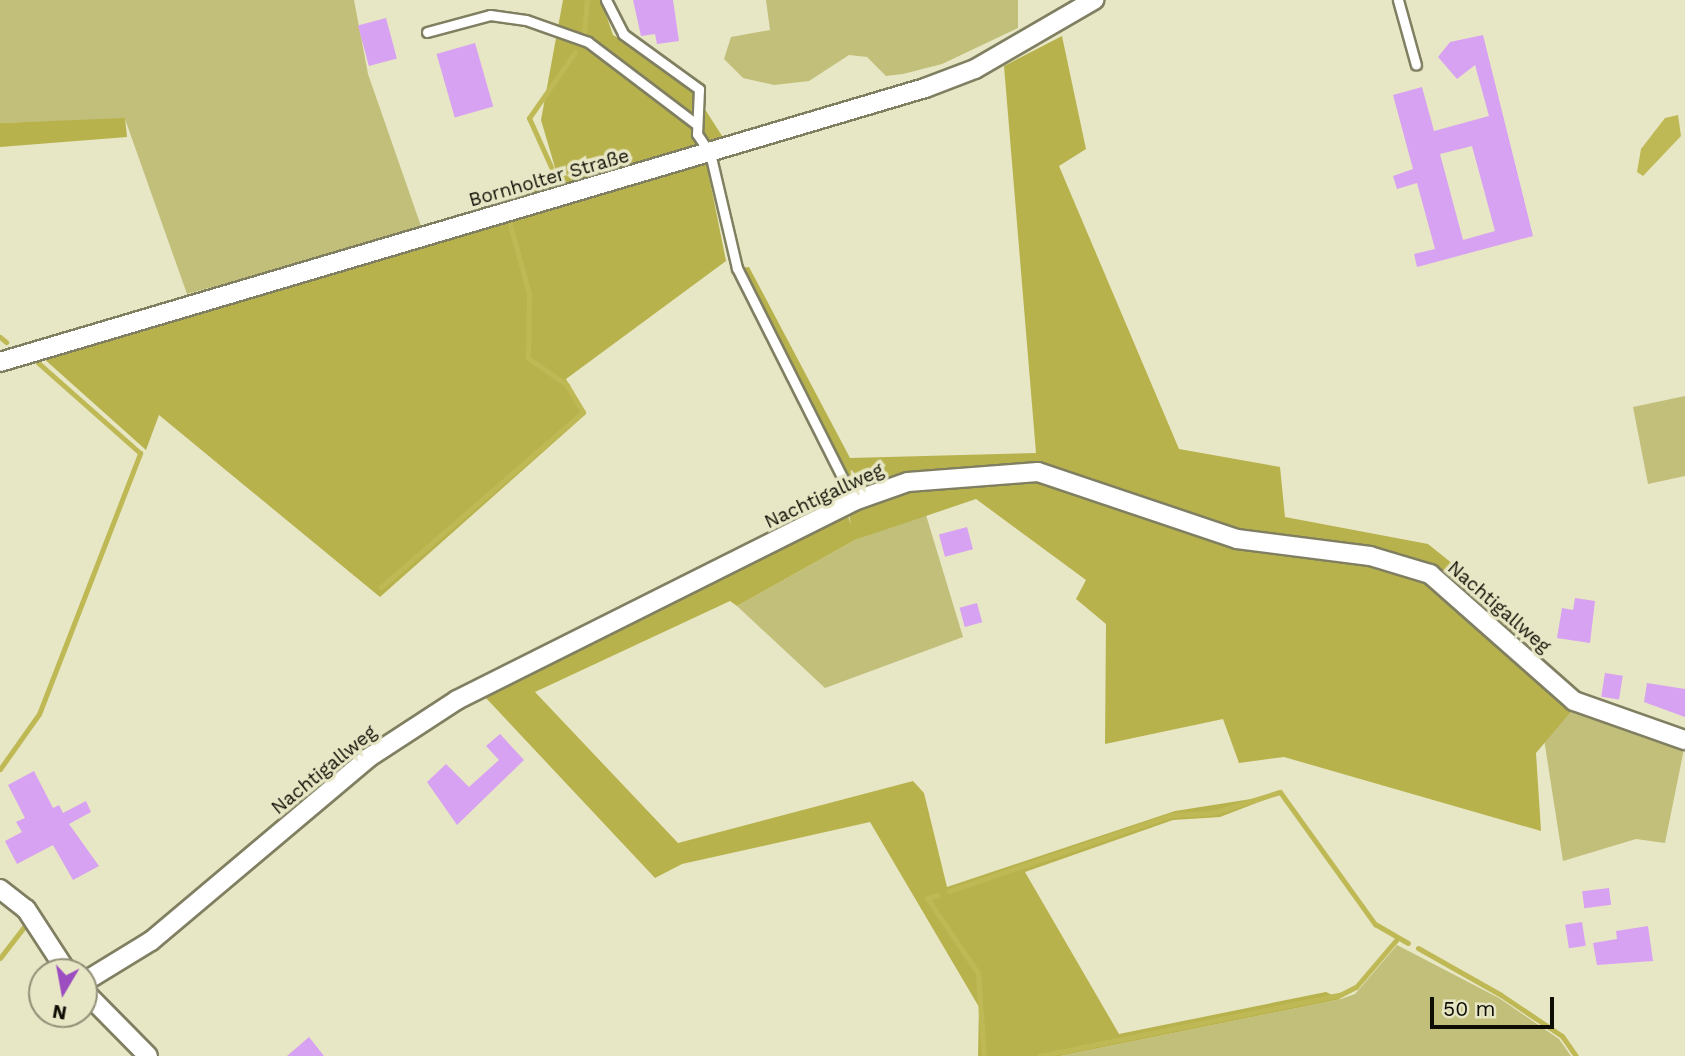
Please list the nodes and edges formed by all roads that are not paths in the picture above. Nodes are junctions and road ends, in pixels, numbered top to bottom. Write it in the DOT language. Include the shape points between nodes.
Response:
graph roads {
  1 [pos="606,0"];
  2 [pos="1094,0"];
  3 [pos="1398,0"];
  4 [pos="427,32"];
  5 [pos="1416,65"];
  6 [pos="696,124"];
  7 [pos="710,153"];
  8 [pos="0,362"];
  9 [pos="854,501"];
  10 [pos="1685,740"];
  11 [pos="0,889"];
  12 [pos="58,958"];
  13 [pos="98,973"];
  14 [pos="98,1005"];
  15 [pos="148,1056"];
  1 -- 6 [label="lane" via="623,34 695,81"];
  2 -- 7 [label="street, Bornholter Straße" via="975,69"];
  3 -- 5 [label="lane"];
  4 -- 6 [label="lane" via="490,15 526,20 588,42"];
  6 -- 7 [label="lane"];
  7 -- 8 [label="street, Bornholter Straße"];
  7 -- 9 [label="lane" via="737,268"];
  9 -- 10 [label="street, Nachtigallweg" via="908,482 1038,472 1237,539 1370,556 1430,575 1574,701"];
  9 -- 13 [label="street, Nachtigallweg" via="457,700 368,758 151,941"];
  11 -- 12 [label="street" via="26,909"];
  14 -- 15 [label="street"];
}
